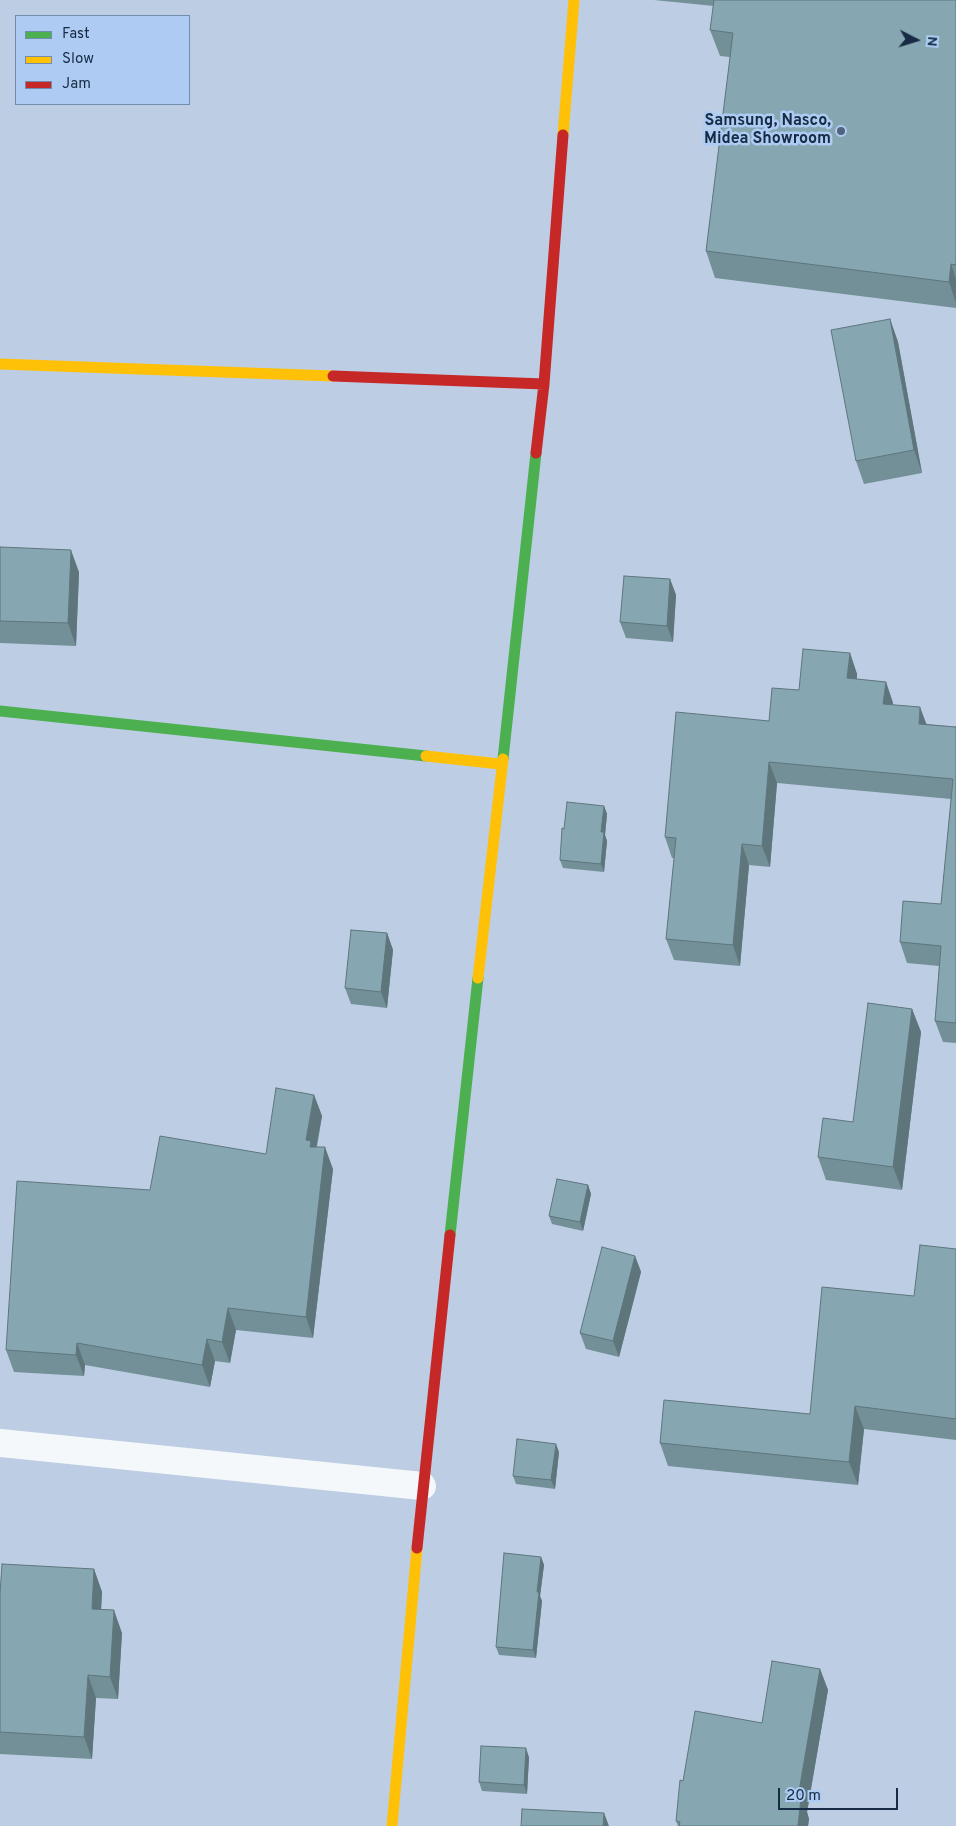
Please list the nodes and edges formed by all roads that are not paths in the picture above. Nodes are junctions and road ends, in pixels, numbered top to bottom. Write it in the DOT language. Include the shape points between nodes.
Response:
graph roads {
  1 [pos="574,0"];
  2 [pos="0,364"];
  3 [pos="544,384"];
  4 [pos="0,711"];
  5 [pos="500,764"];
  6 [pos="0,1443"];
  7 [pos="422,1486"];
  8 [pos="392,1826"];
  1 -- 3 [label="street"];
  2 -- 3 [label="street"];
  3 -- 5 [label="street"];
  4 -- 5 [label="street"];
  5 -- 7 [label="street"];
  6 -- 7 [label="street"];
  7 -- 8 [label="street"];
}
